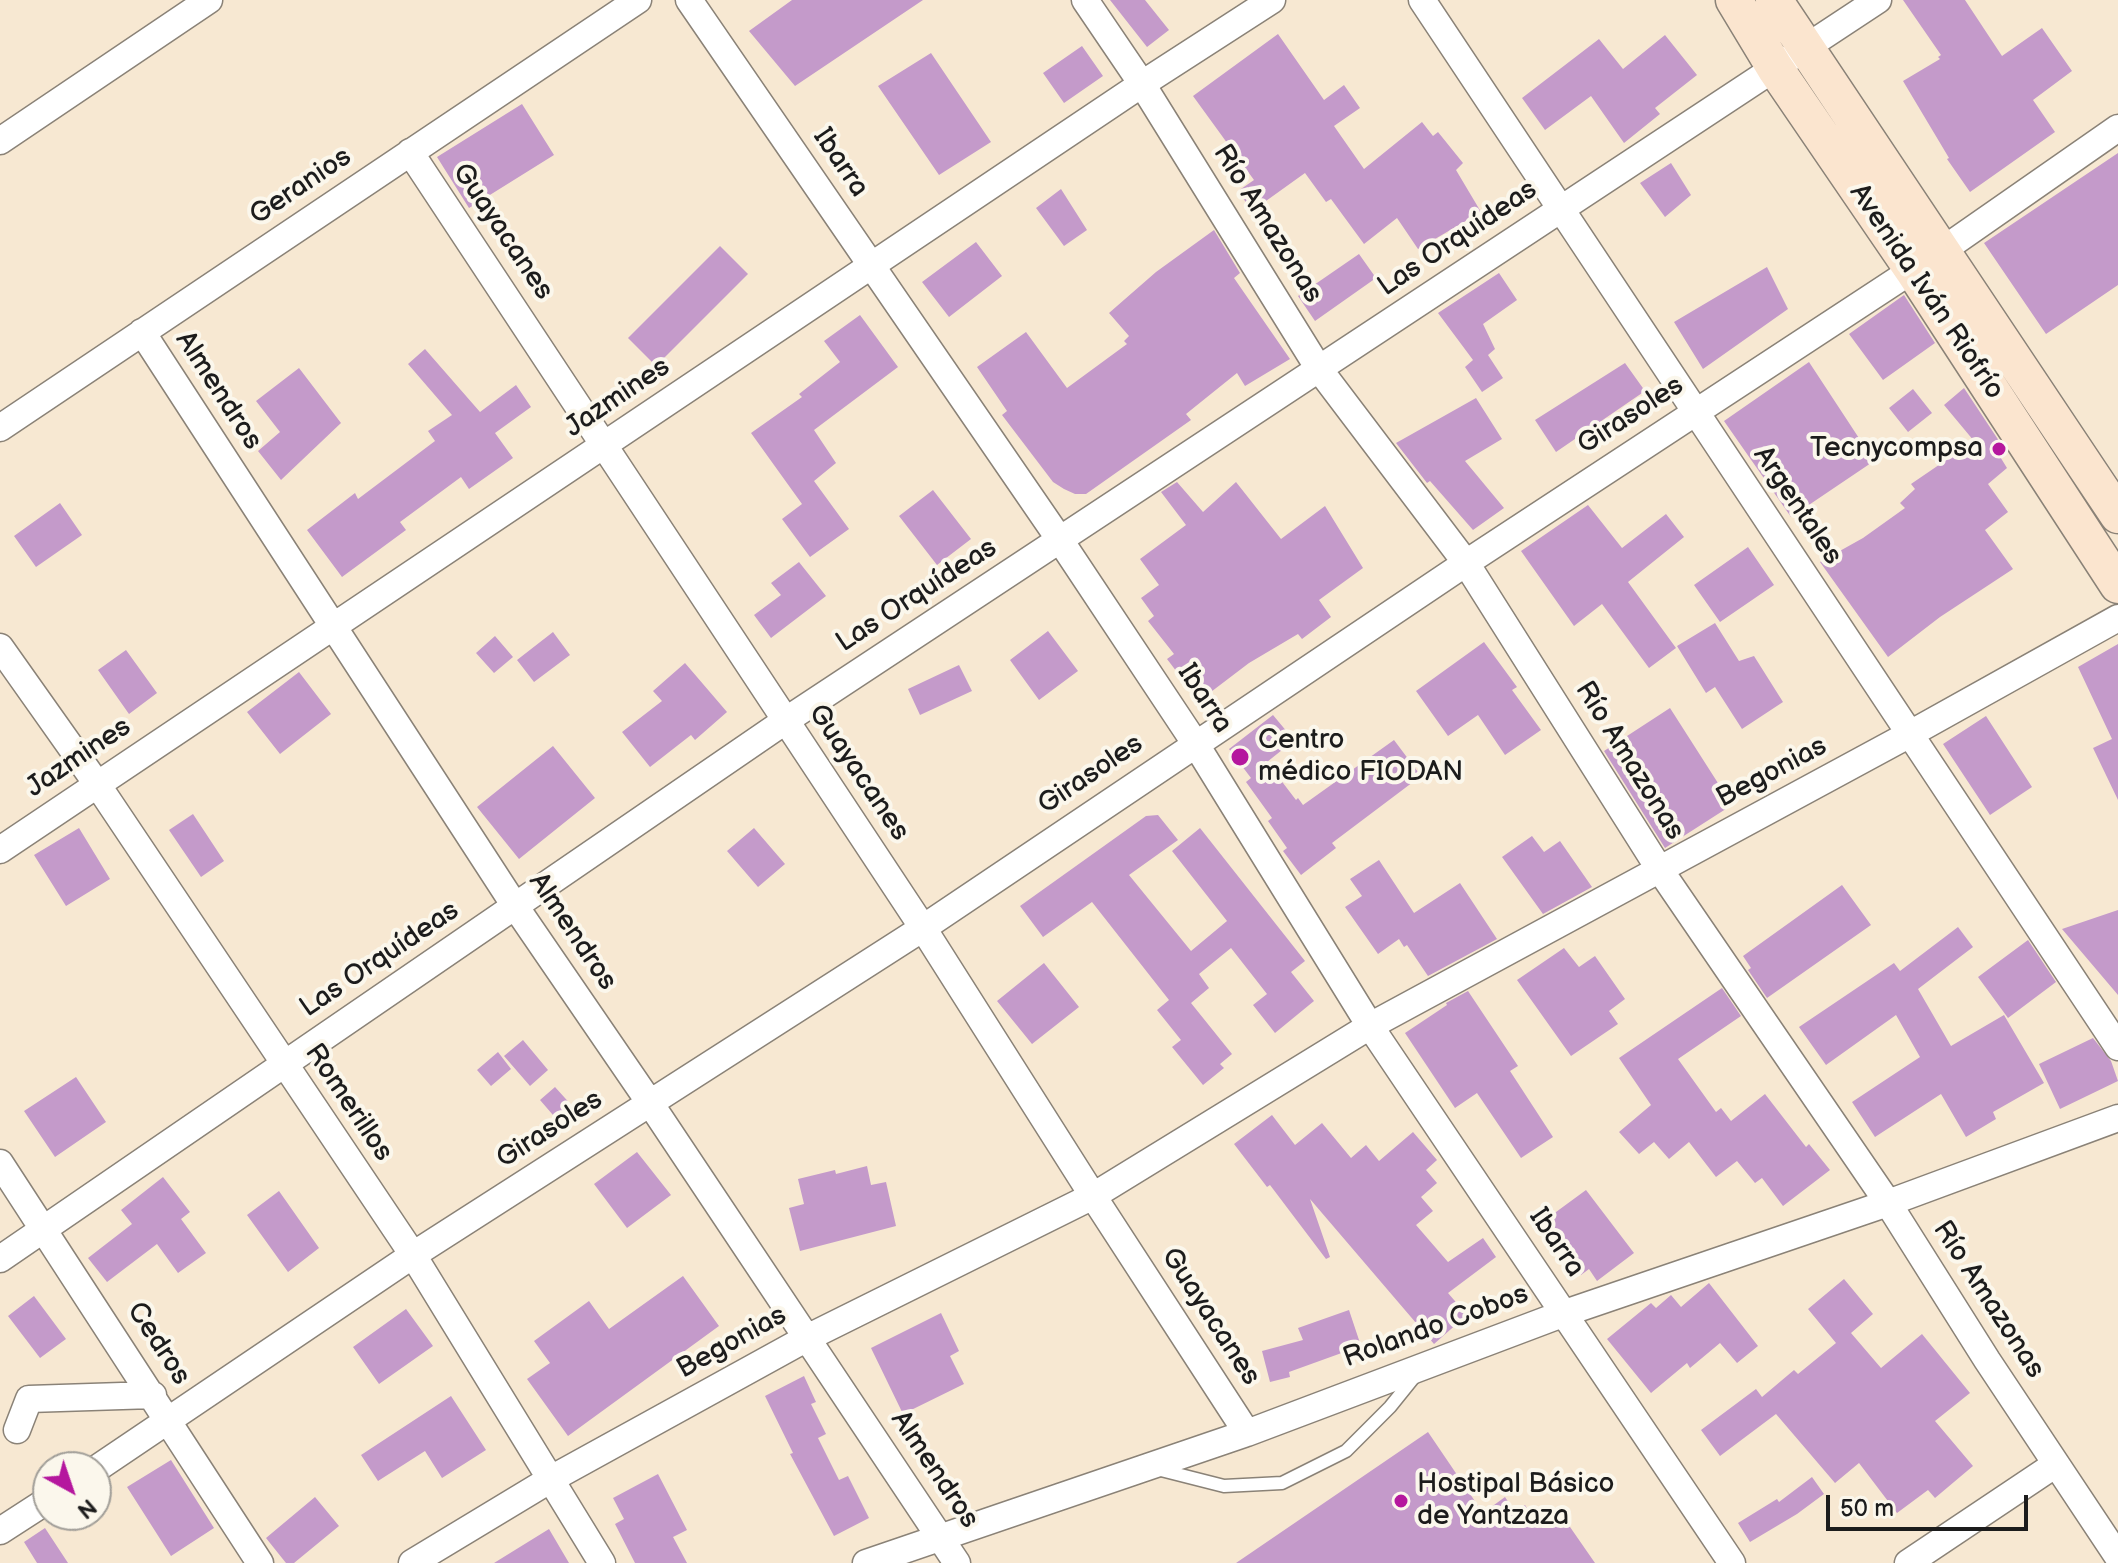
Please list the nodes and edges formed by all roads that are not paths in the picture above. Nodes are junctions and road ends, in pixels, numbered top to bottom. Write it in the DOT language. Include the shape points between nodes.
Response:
graph roads {
  1 [pos="209,0"];
  2 [pos="638,0"];
  3 [pos="689,0"];
  4 [pos="1085,0"];
  5 [pos="1272,0"];
  6 [pos="1422,0"];
  7 [pos="1734,0"];
  8 [pos="1774,0"];
  9 [pos="1878,0"];
  10 [pos="1806,48"];
  11 [pos="1775,68"];
  12 [pos="1142,84"];
  13 [pos="2118,128"];
  14 [pos="0,141"];
  15 [pos="410,152"];
  16 [pos="1561,209"];
  17 [pos="1927,261"];
  18 [pos="871,266"];
  19 [pos="142,332"];
  20 [pos="1319,369"];
  21 [pos="1696,412"];
  22 [pos="0,428"];
  23 [pos="606,445"];
  24 [pos="2118,515"];
  25 [pos="1060,540"];
  26 [pos="1466,563"];
  27 [pos="2118,585"];
  28 [pos="2118,618"];
  29 [pos="332,627"];
  30 [pos="0,647"];
  31 [pos="785,721"];
  32 [pos="1910,734"];
  33 [pos="1195,743"];
  34 [pos="97,784"];
  35 [pos="0,850"];
  36 [pos="1660,870"];
  37 [pos="515,906"];
  38 [pos="923,928"];
  39 [pos="1370,1026"];
  40 [pos="2118,1047"];
  41 [pos="284,1065"];
  42 [pos="650,1103"];
  43 [pos="2118,1118"];
  44 [pos="0,1163"];
  45 [pos="1093,1196"];
  46 [pos="1888,1203"];
  47 [pos="44,1229"];
  48 [pos="413,1255"];
  49 [pos="0,1259"];
  50 [pos="1565,1313"];
  51 [pos="807,1338"];
  52 [pos="1424,1365"];
  53 [pos="153,1395"];
  54 [pos="170,1421"];
  55 [pos="17,1430"];
  56 [pos="1247,1433"];
  57 [pos="112,1459"];
  58 [pos="2056,1464"];
  59 [pos="1146,1466"];
  60 [pos="551,1479"];
  61 [pos="32,1510"];
  62 [pos="0,1531"];
  63 [pos="941,1539"];
  64 [pos="2118,1557"];
  65 [pos="260,1563"];
  66 [pos="412,1563"];
  67 [pos="602,1563"];
  68 [pos="866,1563"];
  69 [pos="957,1563"];
  70 [pos="1732,1563"];
  71 [pos="1908,1563"];
  1 -- 14 [label="street"];
  2 -- 15 [label="street, Geranios"];
  3 -- 18 [label="street, Ibarra"];
  4 -- 12 [label="street, Río Amazonas"];
  5 -- 12 [label="street, Jazmines"];
  6 -- 16 [label="street, Argentales"];
  7 -- 11 [label="main road, Avenida Iván Riofrío"];
  8 -- 10 [label="main road, Avenida Iván Riofrío"];
  9 -- 10 [label="street, Las Orquídeas"];
  10 -- 11 [label="street, Las Orquídeas"];
  10 -- 17 [label="main road, Avenida Iván Riofrío"];
  11 -- 16 [label="street, Las Orquídeas"];
  11 -- 17 [label="main road, Avenida Iván Riofrío"];
  12 -- 18 [label="street, Jazmines"];
  12 -- 20 [label="street, Río Amazonas"];
  13 -- 17 [label="street, Girasoles"];
  15 -- 19 [label="street, Geranios"];
  15 -- 23 [label="street, Guayacanes"];
  16 -- 20 [label="street, Las Orquídeas"];
  16 -- 21 [label="street, Argentales"];
  17 -- 21 [label="street, Girasoles"];
  17 -- 24 [label="main road, Avenida Iván Riofrío"];
  17 -- 27 [label="main road, Avenida Iván Riofrío"];
  18 -- 23 [label="street, Jazmines"];
  18 -- 25 [label="street, Ibarra"];
  19 -- 22 [label="street, Geranios"];
  19 -- 29 [label="street, Almendros"];
  20 -- 25 [label="street, Las Orquídeas"];
  20 -- 26 [label="street, Río Amazonas"];
  21 -- 26 [label="street, Girasoles"];
  21 -- 32 [label="street, Argentales"];
  23 -- 29 [label="street, Jazmines"];
  23 -- 31 [label="street, Guayacanes"];
  25 -- 31 [label="street, Las Orquídeas"];
  25 -- 33 [label="street, Ibarra"];
  26 -- 33 [label="street, Girasoles"];
  26 -- 36 [label="street, Río Amazonas"];
  28 -- 32 [label="street, Begonias"];
  29 -- 34 [label="street, Jazmines"];
  29 -- 37 [label="street, Almendros"];
  30 -- 34 [label="street, Romerillos"];
  31 -- 37 [label="street, Las Orquídeas"];
  31 -- 38 [label="street, Guayacanes"];
  32 -- 36 [label="street, Begonias"];
  32 -- 40 [label="street, Argentales"];
  33 -- 38 [label="street, Girasoles"];
  33 -- 39 [label="street, Ibarra"];
  34 -- 35 [label="street, Jazmines"];
  34 -- 41 [label="street, Romerillos"];
  36 -- 39 [label="street, Begonias"];
  36 -- 46 [label="street, Río Amazonas"];
  37 -- 41 [label="street, Las Orquídeas"];
  37 -- 42 [label="street, Almendros"];
  38 -- 42 [label="street, Girasoles"];
  38 -- 45 [label="street, Guayacanes"];
  39 -- 45 [label="street, Begonias"];
  39 -- 50 [label="street, Ibarra"];
  41 -- 47 [label="street, Las Orquídeas"];
  41 -- 48 [label="street, Romerillos"];
  42 -- 48 [label="street, Girasoles"];
  42 -- 51 [label="street, Almendros"];
  43 -- 46 [label="street, Rolando Cobos"];
  44 -- 47 [label="street, Cedros"];
  45 -- 51 [label="street, Begonias"];
  45 -- 56 [label="street, Guayacanes"];
  46 -- 50 [label="street, Rolando Cobos"];
  46 -- 58 [label="street, Río Amazonas"];
  47 -- 49 [label="street, Las Orquídeas"];
  47 -- 53 [label="street, Cedros"];
  48 -- 54 [label="street, Girasoles"];
  48 -- 60 [label="street, Romerillos"];
  50 -- 52 [label="street, Rolando Cobos"];
  50 -- 70 [label="street, Ibarra"];
  51 -- 60 [label="street, Begonias"];
  51 -- 63 [label="street, Almendros"];
  52 -- 56 [label="street, Rolando Cobos"];
  52 -- 59 [label="lane" via="1346,1451 1282,1483 1224,1486"];
  53 -- 54 [label="street, Cedros"];
  53 -- 55 [label="street" via="29,1399"];
  54 -- 57 [label="street, Girasoles"];
  54 -- 65 [label="street, Cedros"];
  56 -- 59 [label="street, Rolando Cobos"];
  58 -- 64 [label="street, Río Amazonas"];
  58 -- 71 [label="street"];
  59 -- 63 [label="street, Rolando Cobos"];
  60 -- 66 [label="street, Begonias"];
  60 -- 67 [label="street, Romerillos"];
  61 -- 62 [label="street"];
  63 -- 68 [label="street, Rolando Cobos"];
  63 -- 69 [label="street, Almendros"];
}
